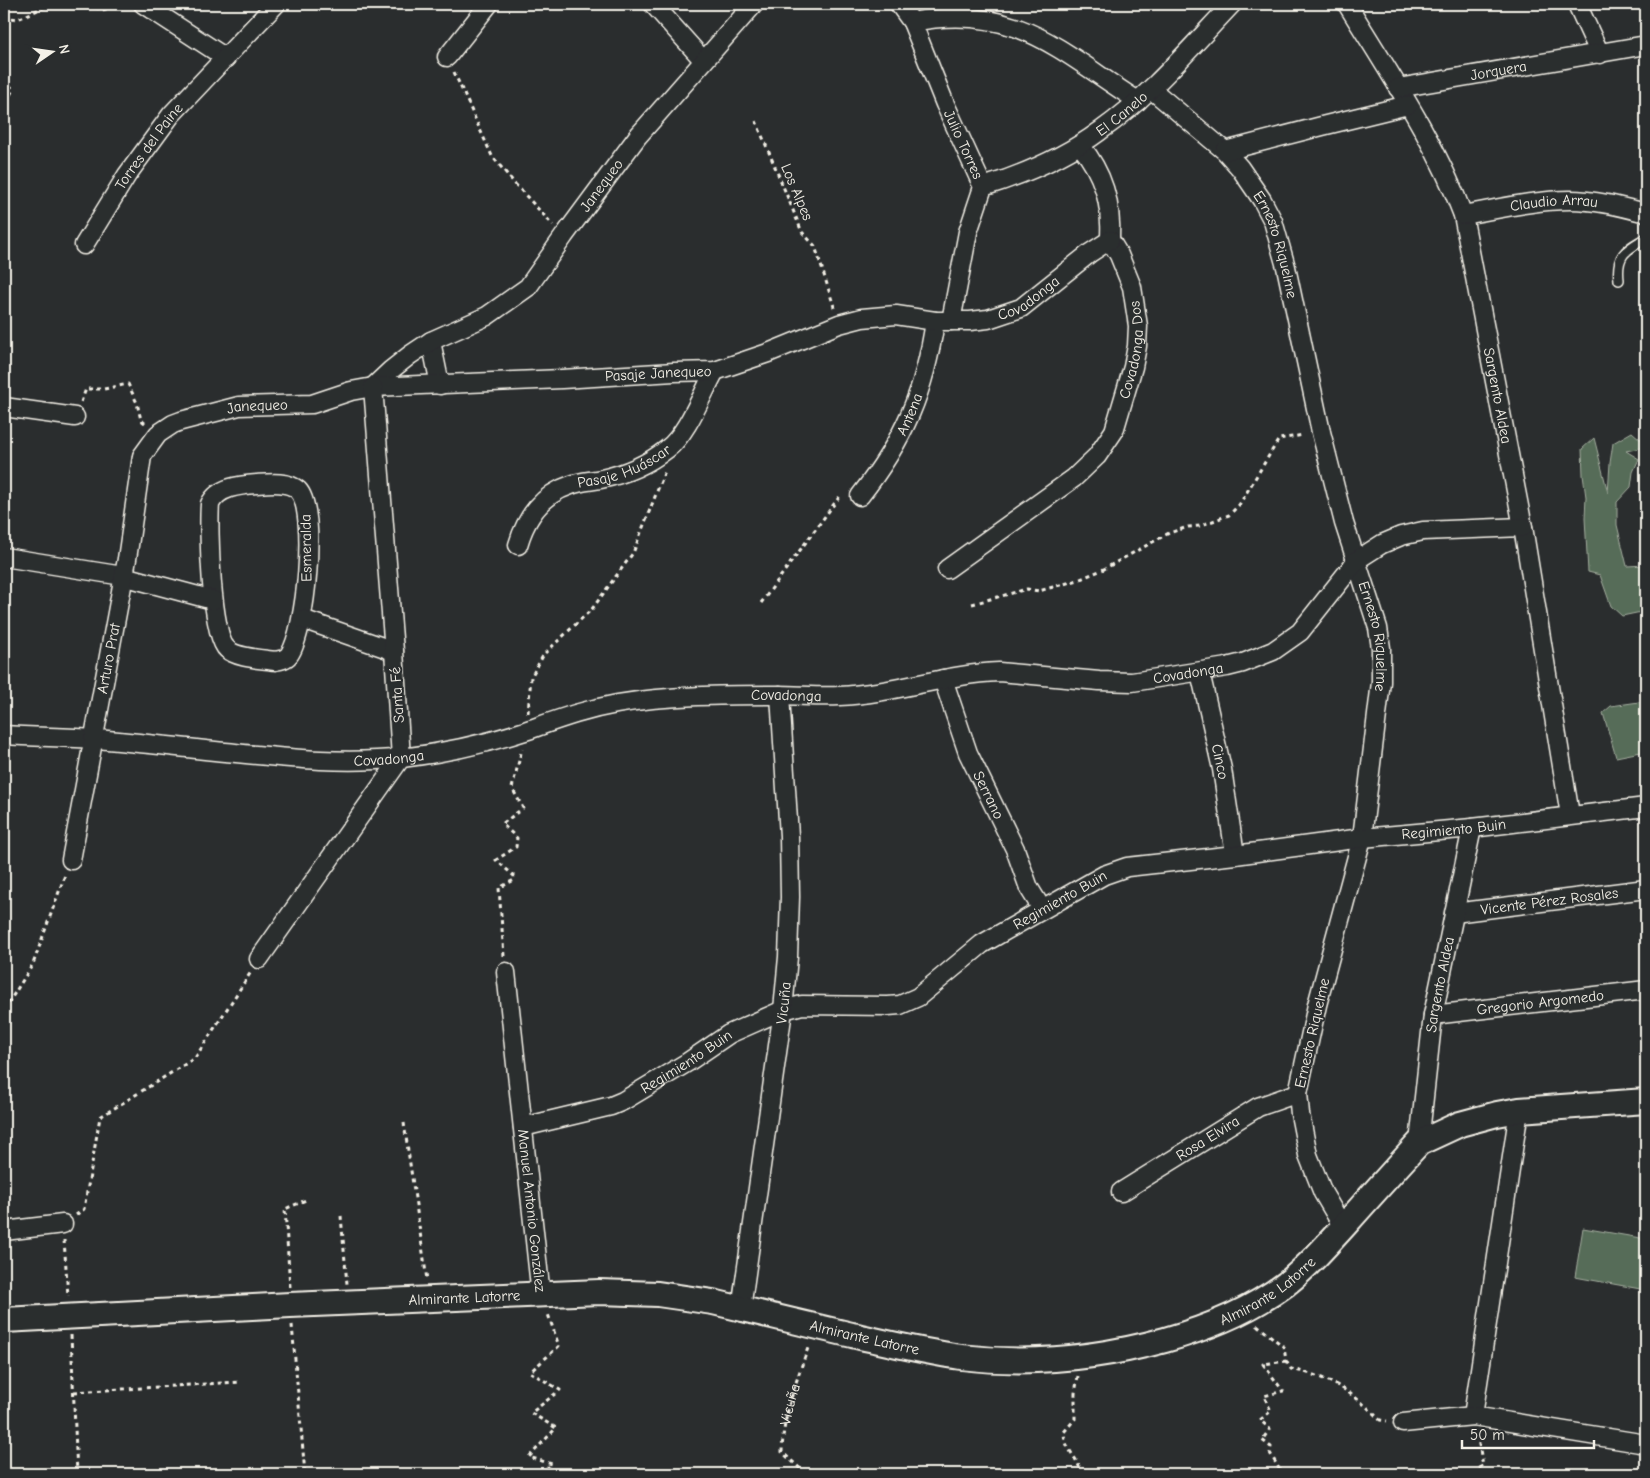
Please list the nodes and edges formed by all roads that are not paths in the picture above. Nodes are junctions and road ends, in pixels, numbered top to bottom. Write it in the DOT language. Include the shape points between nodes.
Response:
graph roads {
  1 [pos="143,4"];
  2 [pos="276,4"];
  3 [pos="489,4"];
  4 [pos="653,4"];
  5 [pos="754,4"];
  6 [pos="899,4"];
  7 [pos="1232,4"];
  8 [pos="1347,4"];
  9 [pos="1576,4"];
  10 [pos="912,22"];
  11 [pos="1646,45"];
  12 [pos="1600,54"];
  13 [pos="447,57"];
  14 [pos="226,58"];
  15 [pos="704,61"];
  16 [pos="1398,88"];
  17 [pos="1144,95"];
  18 [pos="1408,105"];
  19 [pos="1080,145"];
  20 [pos="1225,152"];
  21 [pos="984,188"];
  22 [pos="1646,213"];
  23 [pos="1463,215"];
  24 [pos="1646,238"];
  25 [pos="1110,240"];
  26 [pos="84,245"];
  27 [pos="1619,280"];
  28 [pos="943,321"];
  29 [pos="432,341"];
  30 [pos="714,372"];
  31 [pos="440,385"];
  32 [pos="373,387"];
  33 [pos="4,407"];
  34 [pos="75,417"];
  35 [pos="142,456"];
  36 [pos="860,496"];
  37 [pos="1524,527"];
  38 [pos="518,545"];
  39 [pos="4,557"];
  40 [pos="1357,560"];
  41 [pos="947,569"];
  42 [pos="123,576"];
  43 [pos="213,600"];
  44 [pos="302,619"];
  45 [pos="394,651"];
  46 [pos="1200,672"];
  47 [pos="943,679"];
  48 [pos="780,695"];
  49 [pos="4,735"];
  50 [pos="92,739"];
  51 [pos="401,758"];
  52 [pos="1646,807"];
  53 [pos="1570,815"];
  54 [pos="1472,828"];
  55 [pos="1362,838"];
  56 [pos="1234,855"];
  57 [pos="71,860"];
  58 [pos="1646,889"];
  59 [pos="1042,909"];
  60 [pos="1454,914"];
  61 [pos="259,959"];
  62 [pos="506,972"];
  63 [pos="1646,990"];
  64 [pos="783,1010"];
  65 [pos="1433,1015"];
  66 [pos="1298,1094"];
  67 [pos="1646,1101"];
  68 [pos="1519,1110"];
  69 [pos="523,1128"];
  70 [pos="1419,1143"];
  71 [pos="1121,1192"];
  72 [pos="63,1224"];
  73 [pos="1343,1227"];
  74 [pos="4,1230"];
  75 [pos="540,1296"];
  76 [pos="741,1309"];
  77 [pos="4,1320"];
  78 [pos="1473,1416"];
  79 [pos="1402,1422"];
  80 [pos="1646,1444"];
  1 -- 14 [label="street"];
  2 -- 14 [label="street, Torres del Paine"];
  3 -- 13 [label="street"];
  4 -- 15 [label="street"];
  5 -- 15 [label="street, Janequeo"];
  6 -- 10 [label="street, Julio Torres"];
  7 -- 17 [label="street, El Canelo"];
  8 -- 16 [label="street, Sargento Aldea"];
  9 -- 12 [label="street"];
  10 -- 17 [label="street, Ernesto Riquelme" via="966,17 1020,28"];
  10 -- 21 [label="street, Julio Torres"];
  11 -- 12 [label="street, Jorquera"];
  12 -- 16 [label="street, Jorquera"];
  14 -- 26 [label="street, Torres del Paine" via="171,115 127,175"];
  15 -- 29 [label="street, Janequeo" via="638,136 528,287 487,316"];
  16 -- 18 [label="street, Sargento Aldea"];
  17 -- 19 [label="street, El Canelo"];
  17 -- 20 [label="street, Ernesto Riquelme"];
  18 -- 20 [label="street"];
  18 -- 23 [label="street, Sargento Aldea" via="1444,167"];
  19 -- 21 [label="street, El Canelo" via="1034,170"];
  19 -- 25 [label="street" via="1104,184 1110,213"];
  20 -- 40 [label="street, Ernesto Riquelme" via="1262,200 1281,244 1321,432"];
  21 -- 28 [label="street, Julio Torres"];
  22 -- 23 [label="street, Claudio Arrau" via="1569,200"];
  23 -- 37 [label="street, Sargento Aldea"];
  24 -- 27 [label="lane" via="1626,250 1617,266"];
  25 -- 28 [label="street, Covadonga" via="1021,308 988,319"];
  25 -- 41 [label="street, Covadonga Dos" via="1132,287 1138,326 1133,367 1114,431 1097,456 1074,478"];
  28 -- 30 [label="street, Pasaje Janequeo" via="896,315 862,318"];
  28 -- 36 [label="street, Antena" via="906,426 878,474"];
  29 -- 31 [label="street"];
  29 -- 32 [label="street, Janequeo" via="410,354"];
  30 -- 31 [label="street, Pasaje Janequeo"];
  30 -- 38 [label="street, Pasaje Huáscar" via="678,440 638,467 602,479 572,484 551,495 533,511"];
  31 -- 32 [label="street, Pasaje Janequeo"];
  32 -- 35 [label="street, Janequeo" via="312,404 239,406 181,421 158,434"];
  32 -- 45 [label="street, Santa Fé"];
  33 -- 34 [label="street"];
  35 -- 42 [label="street, Arturo Prat"];
  37 -- 40 [label="street, Covadonga" via="1424,531 1382,544"];
  37 -- 53 [label="street, Sargento Aldea"];
  39 -- 42 [label="street"];
  40 -- 46 [label="street, Covadonga" via="1312,619 1287,642 1243,663"];
  40 -- 55 [label="street, Ernesto Riquelme" via="1378,628 1382,665"];
  42 -- 43 [label="street"];
  42 -- 50 [label="street, Arturo Prat"];
  43 -- 44 [label="street, Esmeralda" via="222,644 237,654 276,661 286,658 292,650"];
  43 -- 44 [label="street, Esmeralda" via="212,500 220,492 244,485 269,483 291,486 305,503 308,539"];
  44 -- 45 [label="street"];
  45 -- 51 [label="street, Santa Fé"];
  46 -- 47 [label="street, Covadonga" via="1132,682 998,672"];
  46 -- 56 [label="street, Cinco" via="1222,768"];
  47 -- 48 [label="street, Covadonga" via="875,693"];
  47 -- 59 [label="street, Serrano" via="968,753 1015,849 1029,888"];
  48 -- 51 [label="street, Covadonga" via="693,697 621,704 566,716 492,740"];
  48 -- 64 [label="street, Vicuña" via="790,871"];
  49 -- 50 [label="street, Covadonga"];
  50 -- 51 [label="street, Covadonga" via="317,760"];
  50 -- 57 [label="street, Arturo Prat"];
  51 -- 61 [label="street"];
  52 -- 53 [label="street, Regimiento Buin"];
  53 -- 54 [label="street, Regimiento Buin"];
  54 -- 55 [label="street, Regimiento Buin"];
  54 -- 60 [label="street, Sargento Aldea"];
  55 -- 56 [label="street, Regimiento Buin"];
  55 -- 66 [label="street, Ernesto Riquelme" via="1317,1005"];
  56 -- 59 [label="street, Regimiento Buin" via="1127,867 1104,875"];
  58 -- 60 [label="street, Vicente Pérez Rosales"];
  59 -- 64 [label="street, Regimiento Buin" via="982,944 911,1001 888,1006 802,1005"];
  60 -- 65 [label="street, Sargento Aldea"];
  62 -- 69 [label="street, Manuel Antonio González"];
  63 -- 65 [label="street, Gregorio Argomedo"];
  64 -- 69 [label="street, Regimiento Buin" via="729,1034 623,1101"];
  64 -- 76 [label="street, Vicuña"];
  65 -- 70 [label="street, Sargento Aldea"];
  66 -- 71 [label="street, Rosa Elvira" via="1258,1107"];
  66 -- 73 [label="street, Ernesto Riquelme" via="1310,1162"];
  67 -- 68 [label="main road, Almirante Latorre"];
  68 -- 70 [label="main road, Almirante Latorre" via="1475,1119"];
  68 -- 78 [label="street"];
  69 -- 75 [label="street, Manuel Antonio González"];
  70 -- 73 [label="main road, Almirante Latorre"];
  72 -- 74 [label="street"];
  73 -- 76 [label="main road, Almirante Latorre" via="1286,1284 1241,1313 1149,1344 1077,1357 1020,1360 925,1352"];
  75 -- 76 [label="main road, Almirante Latorre" via="629,1292 686,1297"];
  75 -- 77 [label="main road, Almirante Latorre" via="290,1304"];
  78 -- 79 [label="street"];
  78 -- 80 [label="street"];
}
